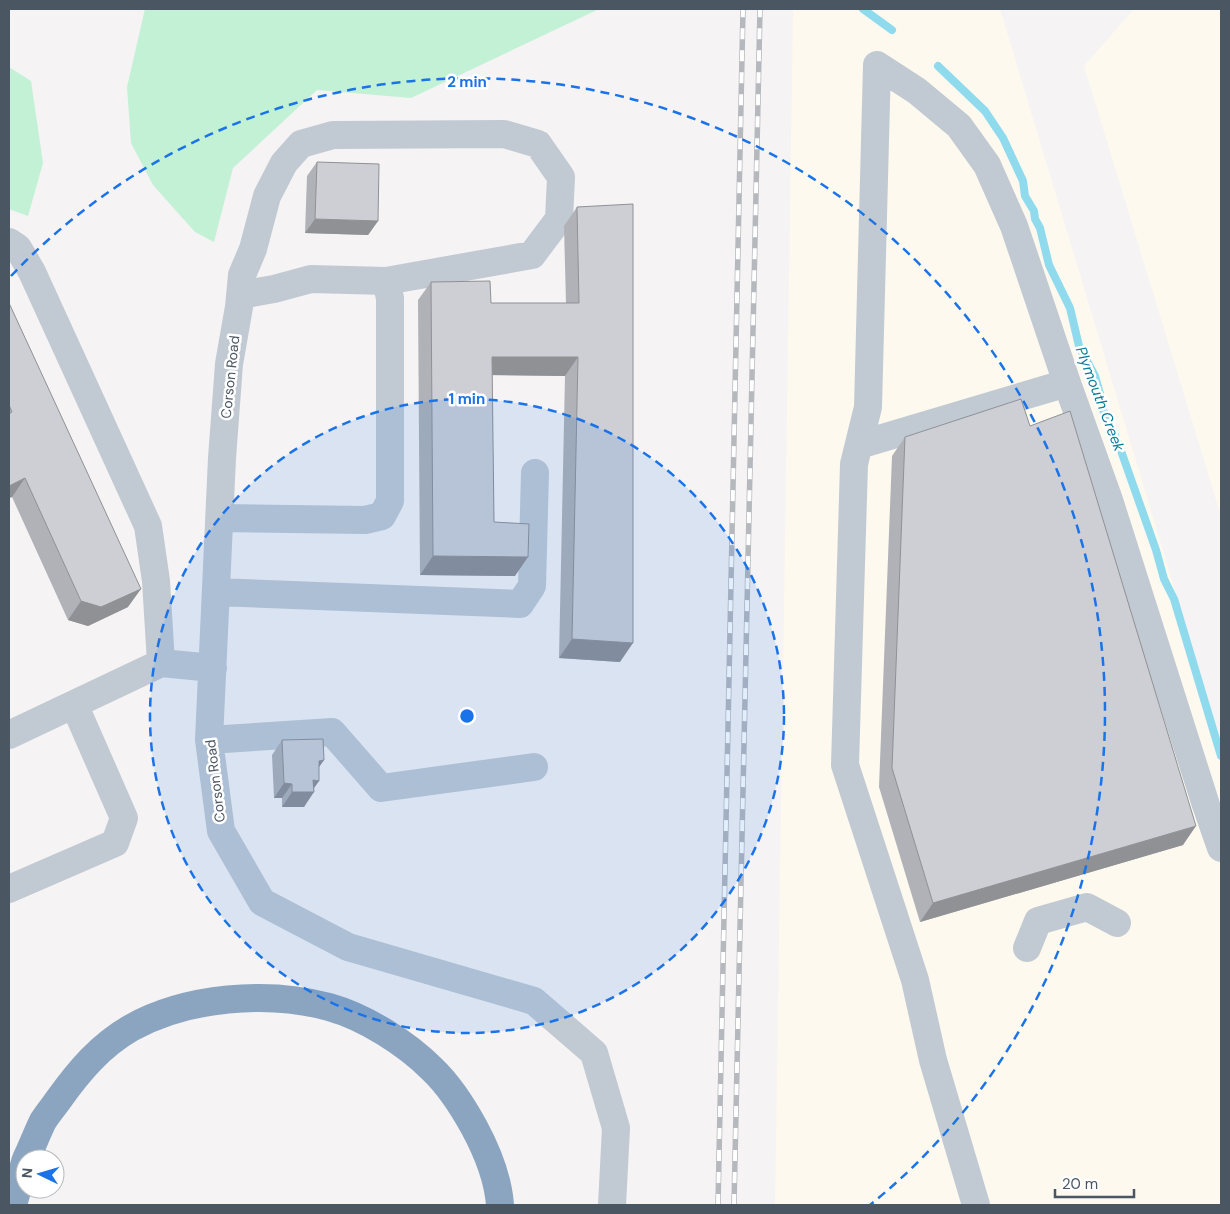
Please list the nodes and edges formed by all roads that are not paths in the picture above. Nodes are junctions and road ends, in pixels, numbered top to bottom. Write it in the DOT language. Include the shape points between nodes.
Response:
graph roads {
  1 [pos="9,242"];
  2 [pos="386,281"];
  3 [pos="241,285"];
  4 [pos="1067,383"];
  5 [pos="859,445"];
  6 [pos="535,473"];
  7 [pos="220,518"];
  8 [pos="216,592"];
  9 [pos="161,663"];
  10 [pos="214,668"];
  11 [pos="74,704"];
  12 [pos="9,735"];
  13 [pos="209,740"];
  14 [pos="534,767"];
  15 [pos="1221,848"];
  16 [pos="9,889"];
  17 [pos="1118,923"];
  18 [pos="1027,948"];
  19 [pos="31,1149"];
  20 [pos="500,1205"];
  21 [pos="612,1205"];
  22 [pos="976,1205"];
  1 -- 9 [label="street" via="18,248 32,272 148,526 156,581"];
  2 -- 3 [label="street, Corson Road" via="311,279 274,289"];
  2 -- 3 [label="street, Corson Road" via="532,255 559,219 561,177 538,144 504,134 333,135 301,144 284,163 267,196"];
  2 -- 7 [label="street" via="390,298 390,501 382,516 365,520"];
  3 -- 7 [label="street, Corson Road" via="230,364"];
  4 -- 5 [label="street"];
  4 -- 5 [label="street" via="1014,226 987,164 959,126 917,91 877,65 868,407"];
  4 -- 15 [label="street" via="1109,500"];
  5 -- 22 [label="street" via="854,464 845,765 915,980 933,1060"];
  6 -- 8 [label="street" via="532,586 520,604"];
  7 -- 8 [label="street, Corson Road"];
  8 -- 10 [label="street, Corson Road"];
  9 -- 10 [label="street"];
  9 -- 11 [label="street"];
  10 -- 13 [label="street, Corson Road"];
  11 -- 12 [label="street"];
  11 -- 16 [label="street" via="124,818 115,843"];
  13 -- 14 [label="street" via="332,732 381,788"];
  13 -- 21 [label="street, Corson Road" via="221,831 262,902 348,947 534,1001 594,1052 616,1128"];
  17 -- 18 [label="street" via="1088,907 1038,921"];
  19 -- 20 [label="highway" via="44,1121 77,1074 102,1048 131,1028 165,1013 198,1004 234,998 286,999 330,1007 369,1023 433,1069 463,1108 486,1149"];
}
